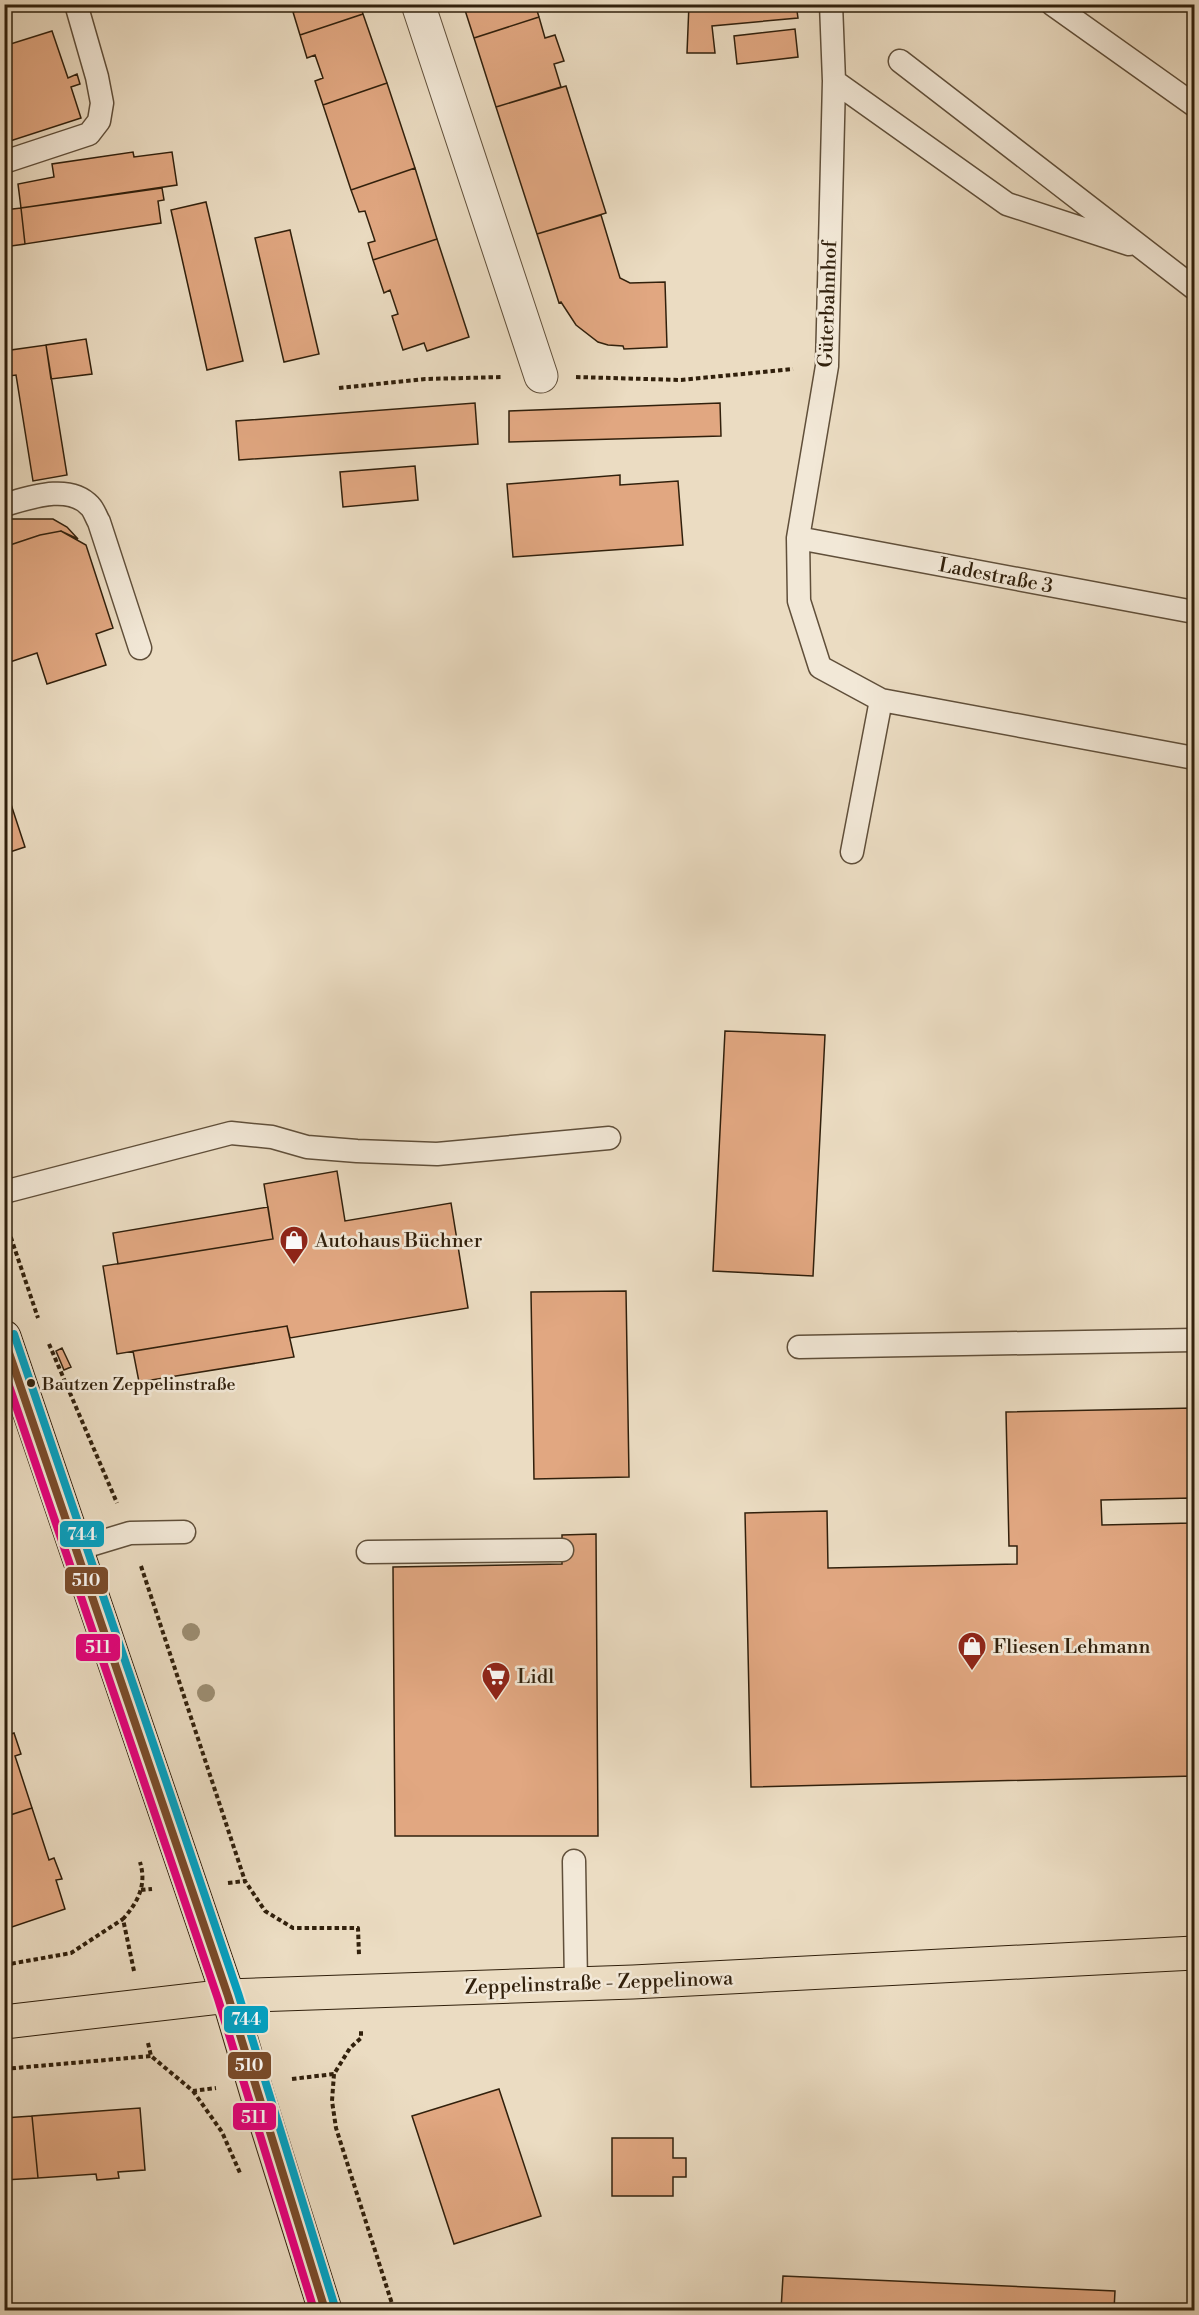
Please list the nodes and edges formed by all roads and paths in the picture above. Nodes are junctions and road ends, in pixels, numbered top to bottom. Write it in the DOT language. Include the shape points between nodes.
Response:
graph roads {
  1 [pos="76,4"];
  2 [pos="418,4"];
  3 [pos="831,4"];
  4 [pos="1052,4"];
  5 [pos="900,61"];
  6 [pos="834,81"];
  7 [pos="1194,105"];
  8 [pos="4,162"];
  9 [pos="1144,249"];
  10 [pos="1194,288"];
  11 [pos="827,366"];
  12 [pos="541,376"];
  13 [pos="339,388"];
  14 [pos="4,505"];
  15 [pos="798,538"];
  16 [pos="1194,612"];
  17 [pos="140,648"];
  18 [pos="881,700"];
  19 [pos="1194,758"];
  20 [pos="852,852"];
  21 [pos="609,1138"];
  22 [pos="4,1191"];
  23 [pos="4,1337"];
  24 [pos="1194,1340"];
  25 [pos="799,1347"];
  26 [pos="184,1532"];
  27 [pos="77,1549"];
  28 [pos="562,1550"];
  29 [pos="368,1552"];
  30 [pos="574,1861"];
  31 [pos="123,1919"];
  32 [pos="1194,1953"];
  33 [pos="4,1965"];
  34 [pos="576,1984"];
  35 [pos="228,1996"];
  36 [pos="4,2022"];
  37 [pos="151,2056"];
  38 [pos="4,2069"];
  39 [pos="334,2074"];
  40 [pos="193,2091"];
  41 [pos="242,2178"];
  42 [pos="325,2310"];
  43 [pos="394,2310"];
  1 -- 8 [label="lane" via="97,77 102,103 99,121 89,134"];
  2 -- 12 [label="main road"];
  3 -- 6 [label="lane, Güterbahnhof"];
  4 -- 7 [label="lane"];
  5 -- 9 [label="lane"];
  6 -- 9 [label="lane" via="1007,204"];
  6 -- 11 [label="lane, Güterbahnhof"];
  9 -- 10 [label="lane"];
  11 -- 12 [label="path" via="681,380"];
  11 -- 15 [label="lane, Güterbahnhof"];
  12 -- 13 [label="path" via="425,379"];
  14 -- 17 [label="lane" via="56,494 77,496 90,506 99,522"];
  15 -- 16 [label="lane, Ladestraße 3"];
  15 -- 18 [label="lane, Güterbahnhof" via="799,601 820,667"];
  18 -- 19 [label="lane, Güterbahnhof"];
  18 -- 20 [label="lane"];
  21 -- 22 [label="lane" via="437,1154 306,1147 272,1137 231,1133"];
  23 -- 27 [label="main road"];
  24 -- 25 [label="lane"];
  26 -- 27 [label="lane" via="130,1533"];
  27 -- 35 [label="main road"];
  28 -- 29 [label="lane"];
  30 -- 34 [label="lane"];
  31 -- 33 [label="path" via="71,1953"];
  32 -- 34 [label="main road, Zeppelinstraße - Zeppelinowa"];
  34 -- 35 [label="main road, Zeppelinstraße - Zeppelinowa"];
  35 -- 36 [label="main road, Zeppelinstraße - Zeppelinowa"];
  35 -- 42 [label="main road"];
  37 -- 38 [label="path"];
  39 -- 43 [label="path" via="332,2102 336,2128"];
  40 -- 41 [label="path" via="222,2132"];
}
